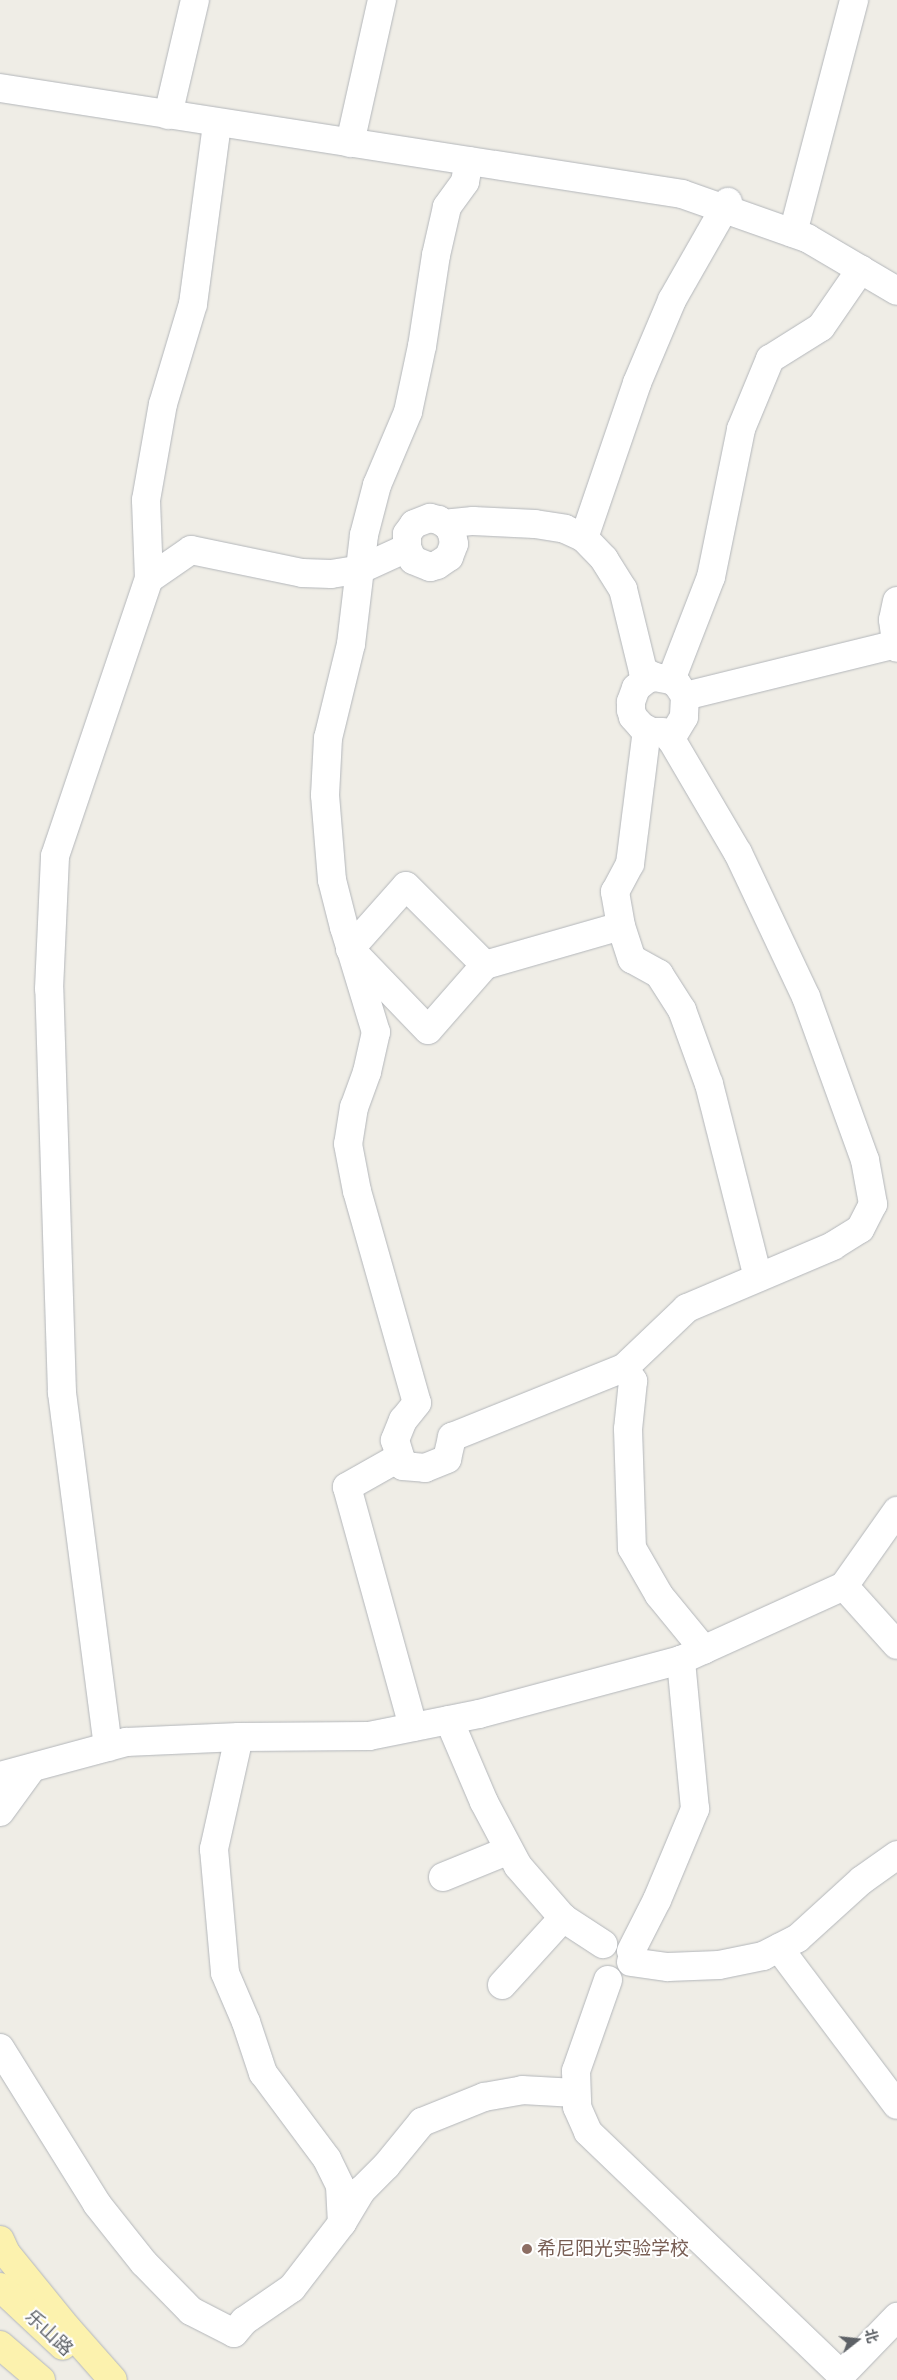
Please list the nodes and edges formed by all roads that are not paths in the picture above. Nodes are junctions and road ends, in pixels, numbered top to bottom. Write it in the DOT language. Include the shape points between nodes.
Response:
graph roads {
  1 [pos="195,0"];
  2 [pos="382,0"];
  3 [pos="854,0"];
  4 [pos="0,88"];
  5 [pos="168,115"];
  6 [pos="217,123"];
  7 [pos="350,143"];
  8 [pos="469,161"];
  9 [pos="727,206"];
  10 [pos="793,233"];
  11 [pos="861,269"];
  12 [pos="897,291"];
  13 [pos="448,526"];
  14 [pos="584,538"];
  15 [pos="407,548"];
  16 [pos="360,569"];
  17 [pos="148,579"];
  18 [pos="897,601"];
  19 [pos="896,644"];
  20 [pos="897,648"];
  21 [pos="659,682"];
  22 [pos="663,732"];
  23 [pos="621,926"];
  24 [pos="350,949"];
  25 [pos="485,965"];
  26 [pos="758,1277"];
  27 [pos="624,1368"];
  28 [pos="400,1457"];
  29 [pos="897,1511"];
  30 [pos="844,1586"];
  31 [pos="897,1645"];
  32 [pos="692,1655"];
  33 [pos="450,1720"];
  34 [pos="413,1727"];
  35 [pos="240,1737"];
  36 [pos="108,1747"];
  37 [pos="32,1768"];
  38 [pos="0,1776"];
  39 [pos="0,1812"];
  40 [pos="510,1850"];
  41 [pos="897,1855"];
  42 [pos="443,1877"];
  43 [pos="563,1918"];
  44 [pos="603,1944"];
  45 [pos="779,1948"];
  46 [pos="631,1956"];
  47 [pos="608,1980"];
  48 [pos="502,1985"];
  49 [pos="0,2048"];
  50 [pos="576,2093"];
  51 [pos="897,2105"];
  52 [pos="342,2222"];
  53 [pos="0,2240"];
  54 [pos="0,2287"];
  55 [pos="897,2317"];
  56 [pos="0,2345"];
  57 [pos="40,2380"];
  58 [pos="98,2380"];
  59 [pos="113,2380"];
  1 -- 5 [label="lane"];
  2 -- 7 [label="lane"];
  3 -- 10 [label="lane"];
  4 -- 5 [label="lane"];
  5 -- 6 [label="lane"];
  6 -- 7 [label="lane"];
  6 -- 17 [label="lane" via="193,304 163,404 146,500"];
  7 -- 8 [label="lane"];
  8 -- 9 [label="lane" via="682,194"];
  8 -- 16 [label="lane" via="465,182 447,207 408,412 377,485 364,535"];
  9 -- 10 [label="lane"];
  9 -- 14 [label="lane" via="672,300 637,383"];
  10 -- 11 [label="lane"];
  11 -- 12 [label="lane"];
  11 -- 21 [label="lane" via="820,326 770,359 741,429 711,577"];
  13 -- 14 [label="lane" via="473,521 535,524 565,529"];
  13 -- 15 [label="lane" via="436,519 418,521 407,534"];
  13 -- 15 [label="lane" via="454,544 444,562 422,565 413,560"];
  14 -- 21 [label="lane" via="604,559 623,589"];
  15 -- 16 [label="lane"];
  16 -- 17 [label="lane" via="331,574 302,573 191,550"];
  16 -- 24 [label="lane" via="350,644 328,738 325,795 332,880"];
  17 -- 36 [label="lane" via="55,856 49,989 62,1393"];
  18 -- 19 [label="lane" via="892,620"];
  19 -- 20 [label="lane"];
  19 -- 21 [label="lane"];
  21 -- 22 [label="lane" via="684,717"];
  21 -- 22 [label="lane" via="633,693 631,710 637,722"];
  22 -- 23 [label="lane" via="630,864 615,892"];
  22 -- 26 [label="lane" via="738,853 806,997 865,1160 873,1204 860,1230 833,1246"];
  23 -- 25 [label="lane"];
  23 -- 26 [label="lane" via="632,959 660,974 682,1010 709,1084"];
  24 -- 25 [label="lane" via="406,886"];
  24 -- 25 [label="lane" via="428,1030"];
  24 -- 28 [label="lane" via="376,1032 367,1072 354,1107 348,1144 357,1191 418,1403 403,1420 395,1440"];
  26 -- 27 [label="lane" via="687,1308"];
  27 -- 28 [label="lane" via="452,1437 447,1459 425,1468 403,1466"];
  27 -- 32 [label="lane" via="633,1381 628,1429 632,1548"];
  28 -- 34 [label="lane" via="347,1487"];
  29 -- 30 [label="lane"];
  30 -- 31 [label="lane"];
  30 -- 32 [label="lane"];
  32 -- 33 [label="lane"];
  32 -- 46 [label="lane" via="695,1809"];
  33 -- 34 [label="lane"];
  33 -- 40 [label="lane" via="484,1802"];
  34 -- 35 [label="lane" via="368,1736"];
  35 -- 36 [label="lane" via="126,1742"];
  35 -- 52 [label="lane" via="214,1849 225,1973 263,2073 327,2159 340,2186"];
  36 -- 37 [label="lane"];
  37 -- 38 [label="lane"];
  37 -- 39 [label="lane"];
  40 -- 42 [label="lane"];
  40 -- 43 [label="lane" via="518,1866"];
  41 -- 45 [label="lane" via="862,1880 798,1938"];
  43 -- 44 [label="lane"];
  43 -- 48 [label="lane"];
  44 -- 46 [label="lane" via="622,1941"];
  44 -- 47 [label="lane" via="597,1950 596,1965"];
  45 -- 46 [label="lane" via="763,1956 719,1965 668,1967"];
  45 -- 51 [label="lane"];
  46 -- 47 [label="lane" via="627,1973 618,1980"];
  47 -- 50 [label="lane" via="578,2063"];
  49 -- 52 [label="lane" via="97,2204 144,2263 191,2311 234,2333 244,2321 292,2288"];
  50 -- 52 [label="lane" via="522,2090 484,2097 422,2122 362,2190"];
  50 -- 55 [label="lane" via="581,2120 591,2135 841,2374"];
  53 -- 59 [label="main road" via="6,2253"];
  54 -- 58 [label="main road, 乐山路"];
  56 -- 57 [label="main road"];
}
